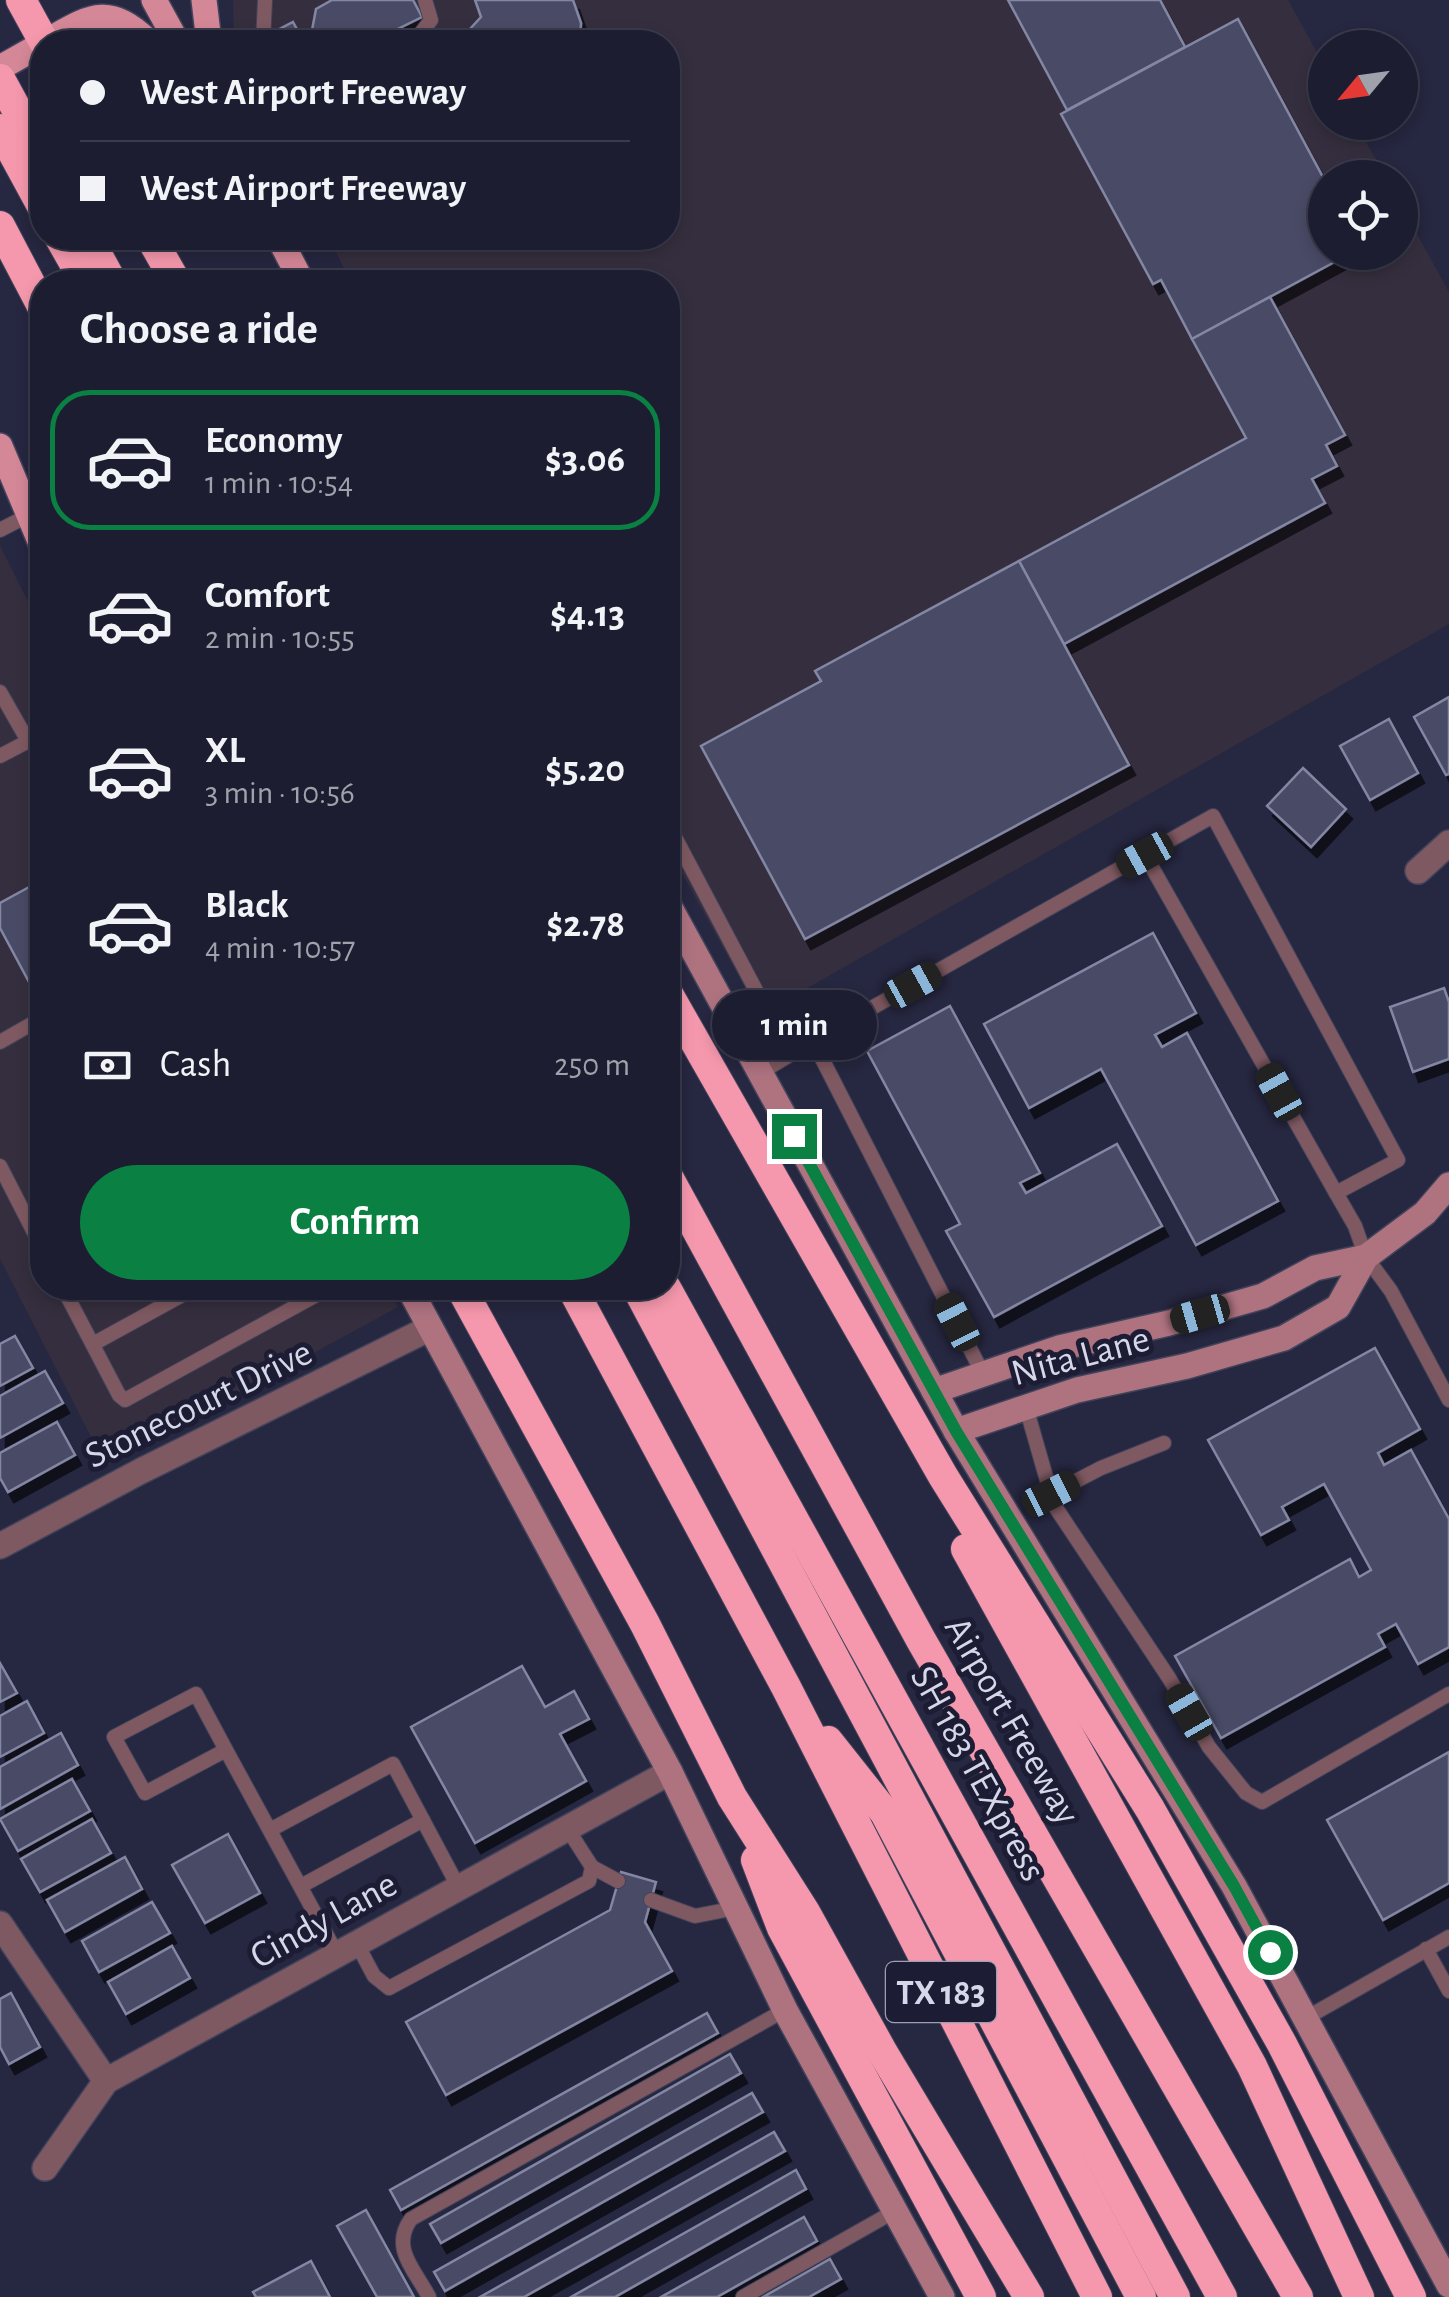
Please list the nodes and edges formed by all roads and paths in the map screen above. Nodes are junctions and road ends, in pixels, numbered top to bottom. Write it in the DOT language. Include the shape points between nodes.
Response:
graph roads {
  1 [pos="22,0"];
  2 [pos="154,0"];
  3 [pos="204,0"];
  4 [pos="265,0"];
  5 [pos="425,0"];
  6 [pos="37,30"];
  7 [pos="67,30"];
  8 [pos="136,30"];
  9 [pos="171,30"];
  10 [pos="207,30"];
  11 [pos="264,30"];
  12 [pos="423,30"];
  13 [pos="30,51"];
  14 [pos="0,68"];
  15 [pos="4,104"];
  16 [pos="30,140"];
  17 [pos="30,174"];
  18 [pos="0,226"];
  19 [pos="30,283"];
  20 [pos="0,446"];
  21 [pos="30,512"];
  22 [pos="30,515"];
  23 [pos="0,530"];
  24 [pos="0,692"];
  25 [pos="28,742"];
  26 [pos="0,756"];
  27 [pos="1449,843"];
  28 [pos="680,847"];
  29 [pos="1145,855"];
  30 [pos="1418,871"];
  31 [pos="680,926"];
  32 [pos="760,998"];
  33 [pos="680,1016"];
  34 [pos="30,1025"];
  35 [pos="813,1041"];
  36 [pos="0,1042"];
  37 [pos="760,1073"];
  38 [pos="732,1110"];
  39 [pos="0,1166"];
  40 [pos="1449,1185"];
  41 [pos="1336,1193"];
  42 [pos="680,1199"];
  43 [pos="30,1225"];
  44 [pos="1366,1258"];
  45 [pos="69,1300"];
  46 [pos="173,1300"];
  47 [pos="307,1300"];
  48 [pos="415,1300"];
  49 [pos="469,1300"];
  50 [pos="578,1300"];
  51 [pos="643,1300"];
  52 [pos="673,1300"];
  53 [pos="430,1328"];
  54 [pos="93,1344"];
  55 [pos="983,1374"];
  56 [pos="934,1391"];
  57 [pos="1449,1400"];
  58 [pos="1026,1408"];
  59 [pos="956,1431"];
  60 [pos="1164,1443"];
  61 [pos="1051,1494"];
  62 [pos="0,1546"];
  63 [pos="786,1687"];
  64 [pos="1449,1694"];
  65 [pos="226,1750"];
  66 [pos="670,1772"];
  67 [pos="732,1797"];
  68 [pos="422,1820"];
  69 [pos="567,1828"];
  70 [pos="270,1830"];
  71 [pos="592,1867"];
  72 [pos="618,1881"];
  73 [pos="300,1886"];
  74 [pos="458,1888"];
  75 [pos="651,1900"];
  76 [pos="736,1908"];
  77 [pos="1,1927"];
  78 [pos="1449,1936"];
  79 [pos="347,1949"];
  80 [pos="1426,1949"];
  81 [pos="1449,1991"];
  82 [pos="786,2010"];
  83 [pos="1306,2018"];
  84 [pos="106,2081"];
  85 [pos="45,2168"];
  86 [pos="895,2211"];
  87 [pos="1449,2285"];
  88 [pos="430,2297"];
  89 [pos="743,2297"];
  90 [pos="942,2297"];
  91 [pos="981,2297"];
  92 [pos="1029,2297"];
  93 [pos="1097,2297"];
  94 [pos="1141,2297"];
  95 [pos="1175,2297"];
  96 [pos="1222,2297"];
  97 [pos="1298,2297"];
  98 [pos="1359,2297"];
  99 [pos="1411,2297"];
  1 -- 6 [label="highway"];
  2 -- 9 [label="main road"];
  3 -- 10 [label="main road"];
  4 -- 11 [label="lane"];
  5 -- 12 [label="lane" via="431,20"];
  7 -- 8 [label="main road" via="105,15"];
  13 -- 14 [label="main road"];
  15 -- 16 [label="highway"];
  15 -- 17 [label="highway"];
  18 -- 19 [label="highway"];
  20 -- 21 [label="main road"];
  22 -- 23 [label="lane"];
  24 -- 25 [label="lane"];
  25 -- 26 [label="lane"];
  27 -- 30 [label="street"];
  28 -- 32 [label="lane"];
  29 -- 35 [label="lane"];
  29 -- 41 [label="lane"];
  29 -- 41 [label="lane" via="1213,816 1398,1160"];
  31 -- 37 [label="main road"];
  33 -- 38 [label="highway"];
  34 -- 36 [label="lane"];
  35 -- 37 [label="lane"];
  35 -- 55 [label="lane"];
  37 -- 56 [label="main road"];
  38 -- 98 [label="highway" via="1252,2066"];
  38 -- 99 [label="highway" via="943,1476 1150,1809 1282,2044"];
  39 -- 43 [label="lane"];
  40 -- 44 [label="main road, Nita Lane"];
  41 -- 44 [label="lane"];
  42 -- 97 [label="highway, Airport Freeway" via="921,1640"];
  44 -- 55 [label="main road, Nita Lane" via="1314,1268 1263,1296"];
  44 -- 57 [label="lane"];
  44 -- 58 [label="main road, Nita Lane" via="1338,1308 1284,1338"];
  45 -- 54 [label="lane"];
  46 -- 54 [label="lane"];
  47 -- 54 [label="lane" via="125,1400"];
  48 -- 53 [label="main road"];
  49 -- 67 [label="highway"];
  50 -- 63 [label="highway, TX 183"];
  51 -- 95 [label="highway, SH 183 TEXpress"];
  52 -- 96 [label="highway, SH 183 TEXpress"];
  53 -- 62 [label="street, Stonecourt Drive"];
  53 -- 66 [label="main road"];
  55 -- 56 [label="main road, Nita Lane"];
  56 -- 59 [label="main road"];
  58 -- 59 [label="main road, Nita Lane"];
  58 -- 61 [label="lane"];
  59 -- 83 [label="main road" via="1234,1886"];
  60 -- 61 [label="lane"];
  61 -- 64 [label="lane" via="1208,1747 1246,1793 1262,1802"];
  63 -- 93 [label="highway, TX 183"];
  63 -- 94 [label="highway" via="885,1813"];
  65 -- 65 [label="lane" via="145,1793 114,1737 196,1694"];
  65 -- 70 [label="lane"];
  66 -- 69 [label="street, Cindy Lane"];
  66 -- 76 [label="main road"];
  67 -- 91 [label="highway" via="782,1928"];
  67 -- 92 [label="highway"];
  68 -- 70 [label="lane" via="393,1764"];
  68 -- 73 [label="lane"];
  68 -- 74 [label="lane"];
  69 -- 71 [label="lane"];
  69 -- 74 [label="street, Cindy Lane"];
  70 -- 73 [label="lane"];
  71 -- 72 [label="lane"];
  71 -- 79 [label="lane" via="589,1881 389,1988"];
  73 -- 79 [label="lane"];
  74 -- 79 [label="street, Cindy Lane"];
  75 -- 76 [label="lane" via="695,1916"];
  76 -- 82 [label="main road"];
  77 -- 84 [label="street"];
  78 -- 80 [label="lane"];
  79 -- 84 [label="street, Cindy Lane"];
  80 -- 81 [label="lane"];
  80 -- 83 [label="lane"];
  82 -- 86 [label="main road"];
  82 -- 88 [label="lane" via="411,2219 400,2245"];
  83 -- 87 [label="main road"];
  84 -- 85 [label="street, Cindy Lane"];
  86 -- 89 [label="lane"];
  86 -- 90 [label="main road"];
}
